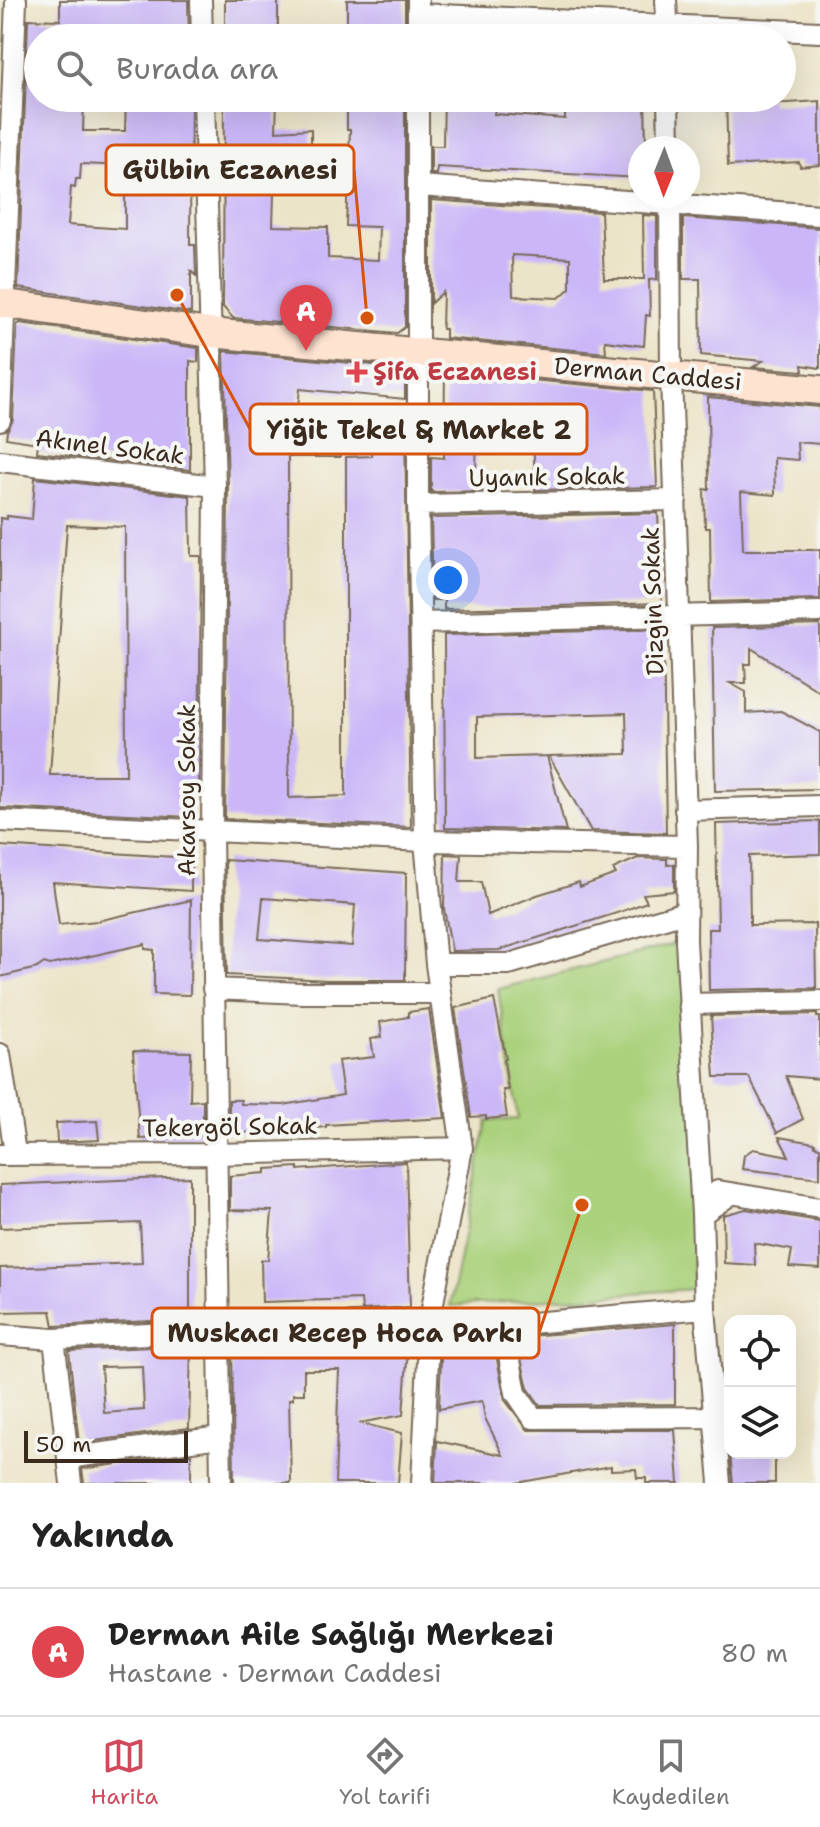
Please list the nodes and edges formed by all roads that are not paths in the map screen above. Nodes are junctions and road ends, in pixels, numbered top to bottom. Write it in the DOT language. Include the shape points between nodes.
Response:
graph roads {
  1 [pos="16,0"];
  2 [pos="201,0"];
  3 [pos="666,0"];
  4 [pos="418,7"];
  5 [pos="202,24"];
  6 [pos="595,24"];
  7 [pos="668,24"];
  8 [pos="796,32"];
  9 [pos="820,32"];
  10 [pos="204,112"];
  11 [pos="418,112"];
  12 [pos="668,112"];
  13 [pos="669,136"];
  14 [pos="419,186"];
  15 [pos="628,198"];
  16 [pos="700,203"];
  17 [pos="670,208"];
  18 [pos="820,215"];
  19 [pos="2,303"];
  20 [pos="210,333"];
  21 [pos="420,351"];
  22 [pos="671,376"];
  23 [pos="820,390"];
  24 [pos="0,420"];
  25 [pos="0,461"];
  26 [pos="215,486"];
  27 [pos="676,500"];
  28 [pos="418,505"];
  29 [pos="820,612"];
  30 [pos="679,616"];
  31 [pos="421,623"];
  32 [pos="820,806"];
  33 [pos="685,810"];
  34 [pos="0,821"];
  35 [pos="212,830"];
  36 [pos="425,841"];
  37 [pos="687,846"];
  38 [pos="685,912"];
  39 [pos="436,964"];
  40 [pos="213,989"];
  41 [pos="440,993"];
  42 [pos="820,1001"];
  43 [pos="689,1004"];
  44 [pos="0,1054"];
  45 [pos="462,1148"];
  46 [pos="7,1154"];
  47 [pos="215,1154"];
  48 [pos="701,1186"];
  49 [pos="730,1195"];
  50 [pos="820,1208"];
  51 [pos="702,1214"];
  52 [pos="705,1308"];
  53 [pos="430,1319"];
  54 [pos="497,1326"];
  55 [pos="219,1332"];
  56 [pos="0,1335"];
  57 [pos="54,1339"];
  58 [pos="716,1417"];
  59 [pos="220,1437"];
  60 [pos="68,1458"];
  61 [pos="71,1483"];
  62 [pos="221,1483"];
  63 [pos="422,1483"];
  64 [pos="720,1483"];
  1 -- 19 [label="street"];
  2 -- 5 [label="street"];
  3 -- 7 [label="street"];
  4 -- 6 [label="street"];
  8 -- 9 [label="street"];
  10 -- 20 [label="street, Akarsoy Sokak"];
  11 -- 14 [label="street"];
  12 -- 13 [label="street"];
  14 -- 15 [label="street"];
  14 -- 21 [label="street"];
  16 -- 18 [label="street"];
  17 -- 22 [label="street, Dizgin Sokak"];
  19 -- 20 [label="main road, Derman Caddesi"];
  19 -- 24 [label="street"];
  20 -- 21 [label="main road, Derman Caddesi"];
  20 -- 26 [label="street, Akarsoy Sokak"];
  21 -- 22 [label="main road, Derman Caddesi"];
  21 -- 28 [label="street"];
  22 -- 23 [label="main road, Derman Caddesi"];
  22 -- 27 [label="street, Dizgin Sokak"];
  25 -- 26 [label="street, Akınel Sokak"];
  26 -- 35 [label="street, Akarsoy Sokak"];
  27 -- 28 [label="street, Uyanık Sokak"];
  27 -- 30 [label="street, Dizgin Sokak"];
  28 -- 31 [label="street"];
  29 -- 30 [label="street"];
  30 -- 31 [label="street"];
  30 -- 33 [label="street, Dizgin Sokak"];
  31 -- 36 [label="street"];
  32 -- 33 [label="street"];
  33 -- 37 [label="street, Dizgin Sokak"];
  34 -- 35 [label="street"];
  35 -- 36 [label="street"];
  35 -- 40 [label="street, Akarsoy Sokak"];
  36 -- 37 [label="street"];
  36 -- 39 [label="street"];
  37 -- 38 [label="street, Dizgin Sokak"];
  38 -- 39 [label="street" via="509,964"];
  38 -- 43 [label="street, Dizgin Sokak"];
  39 -- 41 [label="street"];
  40 -- 41 [label="street"];
  40 -- 47 [label="street, Akarsoy Sokak"];
  41 -- 45 [label="street"];
  42 -- 43 [label="street"];
  43 -- 48 [label="street, Dizgin Sokak"];
  44 -- 46 [label="street"];
  45 -- 47 [label="street, Tekergöl Sokak"];
  45 -- 53 [label="street"];
  46 -- 47 [label="street, Tekergöl Sokak"];
  47 -- 55 [label="street, Akarsoy Sokak"];
  48 -- 49 [label="street"];
  48 -- 51 [label="street, Dizgin Sokak"];
  49 -- 50 [label="street"];
  49 -- 51 [label="street"];
  51 -- 52 [label="street, Dizgin Sokak"];
  52 -- 54 [label="street"];
  52 -- 58 [label="street"];
  53 -- 54 [label="street"];
  53 -- 55 [label="street"];
  53 -- 63 [label="street"];
  54 -- 58 [label="street" via="508,1350 516,1393 533,1418"];
  55 -- 57 [label="street"];
  55 -- 59 [label="street, Akarsoy Sokak"];
  56 -- 57 [label="street"];
  57 -- 60 [label="street"];
  58 -- 64 [label="street"];
  59 -- 60 [label="street"];
  59 -- 62 [label="street, Akarsoy Sokak"];
  60 -- 61 [label="street"];
}
